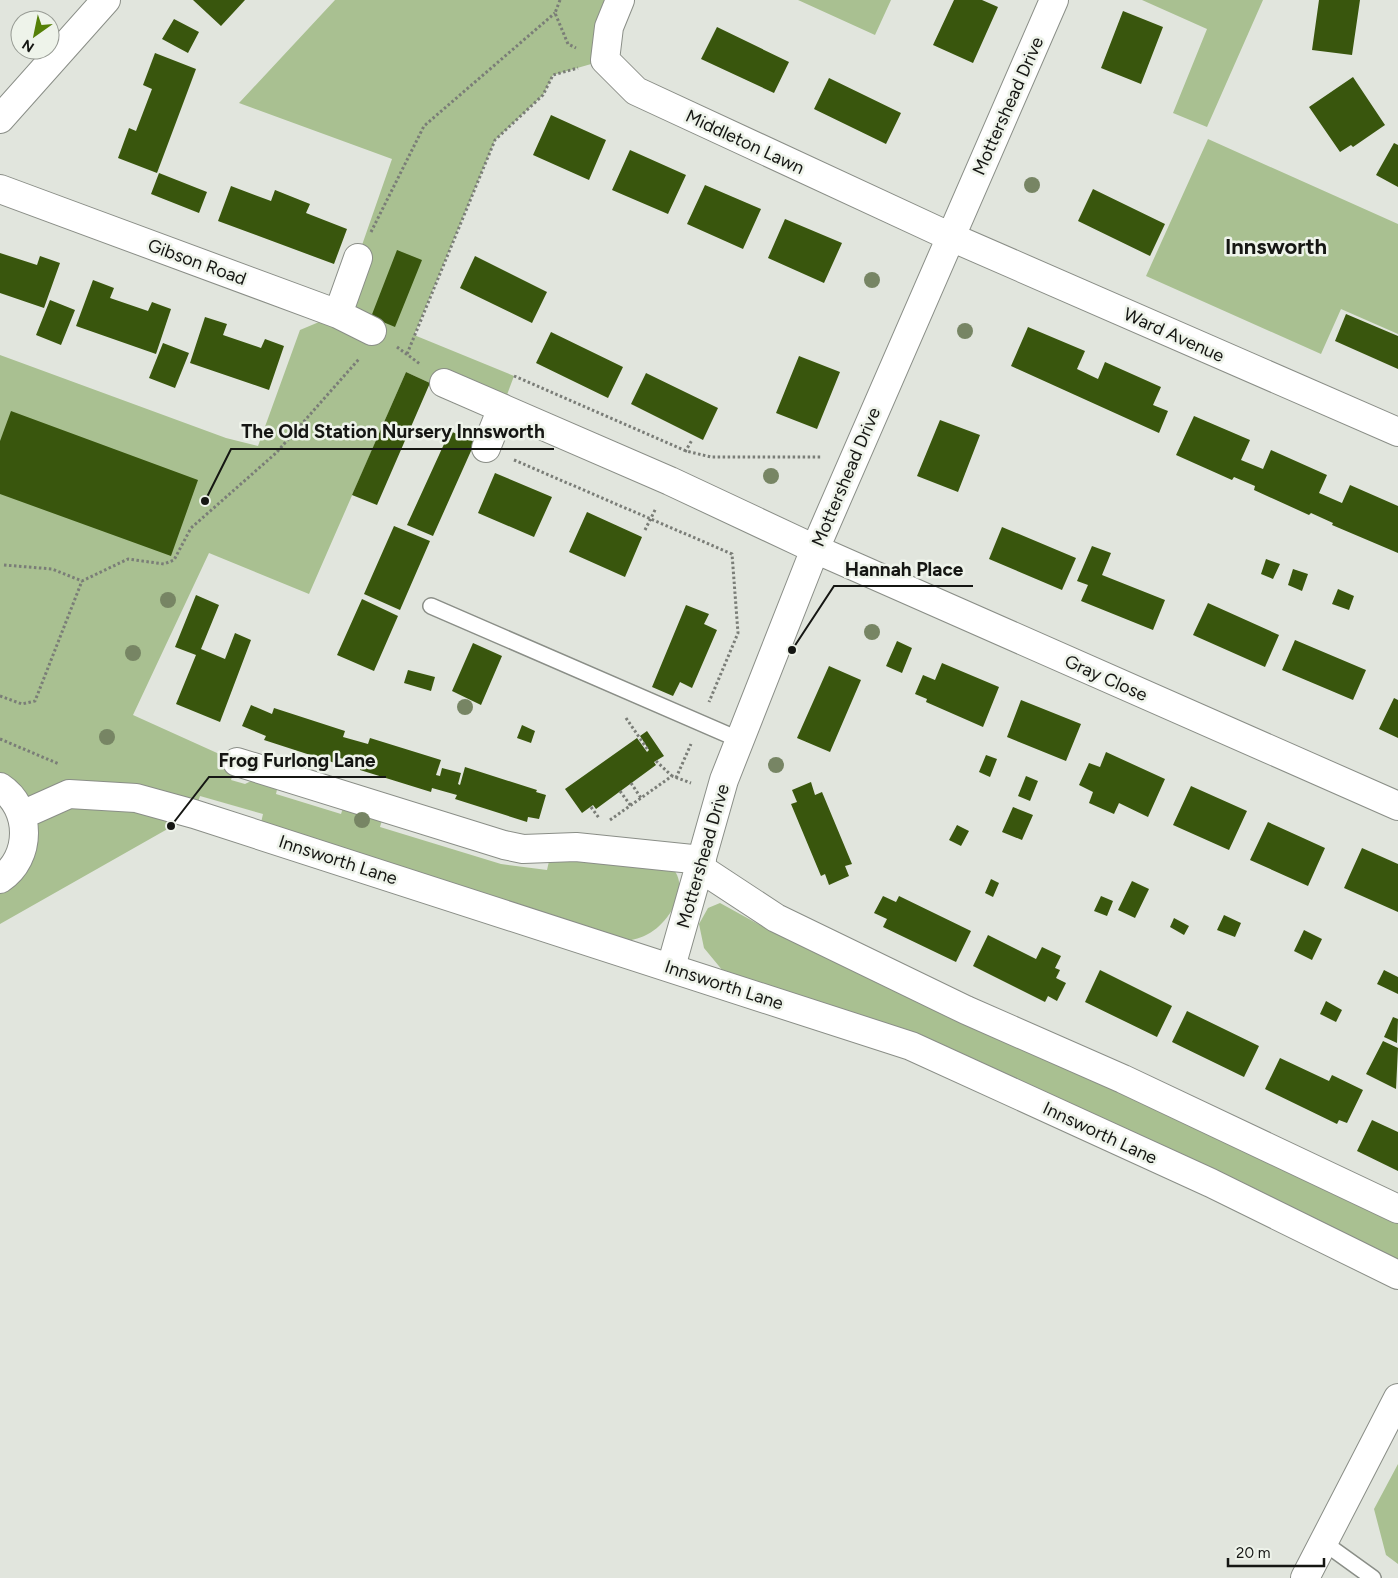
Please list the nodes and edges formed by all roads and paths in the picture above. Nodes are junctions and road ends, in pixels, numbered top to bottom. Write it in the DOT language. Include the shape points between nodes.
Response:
graph roads {
  1 [pos="106,0"];
  2 [pos="560,0"];
  3 [pos="620,0"];
  4 [pos="1054,0"];
  5 [pos="555,13"];
  6 [pos="605,60"];
  7 [pos="0,119"];
  8 [pos="0,189"];
  9 [pos="950,237"];
  10 [pos="358,258"];
  11 [pos="338,314"];
  12 [pos="367,343"];
  13 [pos="407,354"];
  14 [pos="514,376"];
  15 [pos="444,383"];
  16 [pos="502,408"];
  17 [pos="1398,432"];
  18 [pos="486,448"];
  19 [pos="855,455"];
  20 [pos="814,549"];
  21 [pos="4,565"];
  22 [pos="82,581"];
  23 [pos="431,606"];
  24 [pos="0,696"];
  25 [pos="621,710"];
  26 [pos="700,722"];
  27 [pos="740,740"];
  28 [pos="648,750"];
  29 [pos="656,761"];
  30 [pos="237,762"];
  31 [pos="672,776"];
  32 [pos="676,778"];
  33 [pos="631,783"];
  34 [pos="0,787"];
  35 [pos="620,791"];
  36 [pos="720,794"];
  37 [pos="641,798"];
  38 [pos="591,806"];
  39 [pos="631,806"];
  40 [pos="1398,806"];
  41 [pos="22,815"];
  42 [pos="701,864"];
  43 [pos="0,879"];
  44 [pos="671,967"];
  45 [pos="1398,1209"];
  46 [pos="1398,1275"];
  47 [pos="1398,1398"];
  48 [pos="1323,1542"];
  49 [pos="1305,1578"];
  50 [pos="1372,1578"];
  1 -- 7 [label="street"];
  2 -- 5 [label="path"];
  3 -- 6 [label="street" via="609,27"];
  4 -- 9 [label="street, Mottershead Drive"];
  5 -- 6 [label="path" via="568,44"];
  5 -- 10 [label="path" via="424,126"];
  6 -- 9 [label="street, Middleton Lawn" via="636,92"];
  6 -- 13 [label="path" via="553,75 543,95 495,140"];
  8 -- 11 [label="street, Gibson Road"];
  9 -- 17 [label="street, Ward Avenue"];
  9 -- 19 [label="street, Mottershead Drive"];
  10 -- 11 [label="street"];
  11 -- 12 [label="street, Gibson Road"];
  12 -- 13 [label="path"];
  12 -- 22 [label="path" via="276,453 191,528 174,560 164,564 128,559"];
  13 -- 15 [label="path"];
  14 -- 19 [label="path" via="686,451 710,457"];
  15 -- 16 [label="street, Gray Close"];
  16 -- 18 [label="street"];
  16 -- 20 [label="street, Gray Close" via="670,481"];
  18 -- 26 [label="path" via="732,554 738,633"];
  19 -- 20 [label="street, Mottershead Drive"];
  20 -- 27 [label="street, Mottershead Drive"];
  20 -- 40 [label="street, Gray Close"];
  21 -- 22 [label="path" via="52,569"];
  22 -- 24 [label="path" via="35,701 22,704"];
  23 -- 26 [label="lane"];
  25 -- 28 [label="path"];
  26 -- 27 [label="lane"];
  26 -- 32 [label="path"];
  27 -- 36 [label="street, Mottershead Drive"];
  29 -- 31 [label="path"];
  30 -- 42 [label="street" via="504,845 576,847"];
  31 -- 32 [label="path"];
  31 -- 37 [label="path"];
  32 -- 36 [label="path"];
  33 -- 37 [label="path"];
  34 -- 41 [label="street" via="16,802"];
  35 -- 39 [label="path"];
  36 -- 42 [label="street, Mottershead Drive"];
  37 -- 39 [label="path"];
  38 -- 39 [label="path" via="604,824"];
  41 -- 43 [label="street" via="25,834 21,853 11,870"];
  41 -- 44 [label="street, Innsworth Lane" via="69,794 136,798"];
  42 -- 44 [label="street, Mottershead Drive"];
  42 -- 45 [label="street" via="776,918 966,1010 1124,1079"];
  44 -- 46 [label="street, Innsworth Lane" via="911,1046 1211,1183"];
  47 -- 48 [label="street"];
  48 -- 49 [label="street"];
  48 -- 50 [label="lane"];
}
